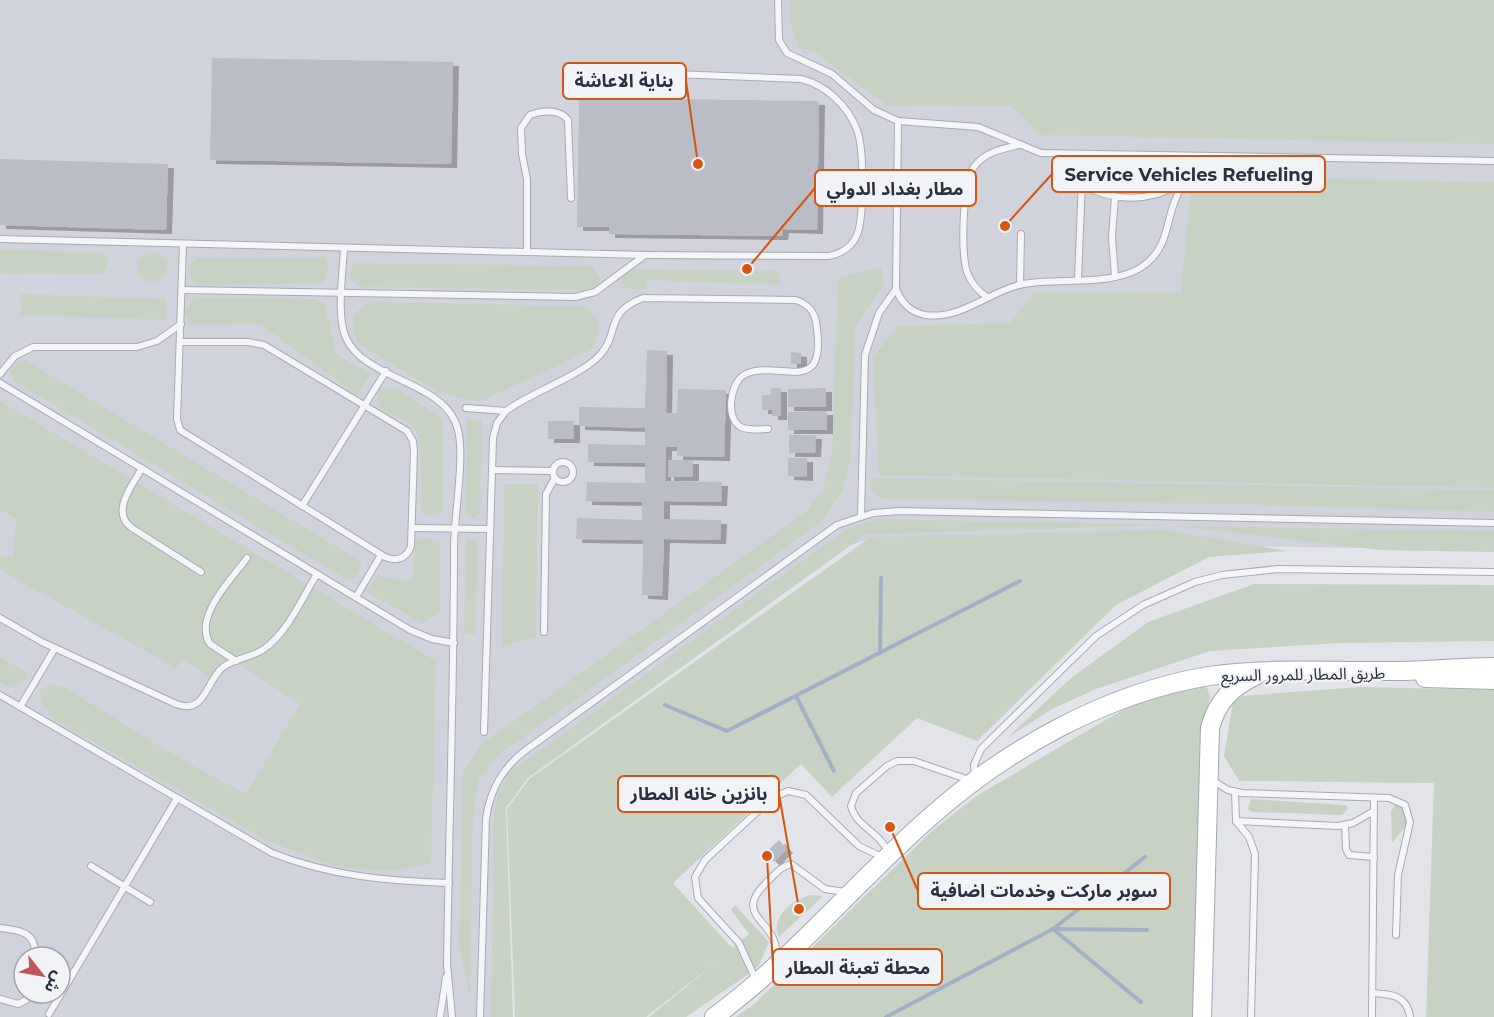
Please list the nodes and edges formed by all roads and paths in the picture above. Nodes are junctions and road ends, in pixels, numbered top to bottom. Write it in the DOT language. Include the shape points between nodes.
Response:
graph roads {
  1 [pos="778,0"];
  2 [pos="621,72"];
  3 [pos="898,120"];
  4 [pos="1018,145"];
  5 [pos="1083,155"];
  6 [pos="1204,156"];
  7 [pos="1494,161"];
  8 [pos="1183,183"];
  9 [pos="1081,185"];
  10 [pos="1115,197"];
  11 [pos="571,198"];
  12 [pos="1021,234"];
  13 [pos="0,239"];
  14 [pos="183,244"];
  15 [pos="344,248"];
  16 [pos="527,251"];
  17 [pos="645,255"];
  18 [pos="1115,277"];
  19 [pos="1078,279"];
  20 [pos="1020,285"];
  21 [pos="896,289"];
  22 [pos="182,290"];
  23 [pos="342,292"];
  24 [pos="987,297"];
  25 [pos="181,323"];
  26 [pos="180,342"];
  27 [pos="386,371"];
  28 [pos="0,374"];
  29 [pos="0,383"];
  30 [pos="365,405"];
  31 [pos="466,408"];
  32 [pos="506,411"];
  33 [pos="768,429"];
  34 [pos="142,468"];
  35 [pos="492,470"];
  36 [pos="302,506"];
  37 [pos="861,516"];
  38 [pos="1494,523"];
  39 [pos="412,528"];
  40 [pos="454,529"];
  41 [pos="490,530"];
  42 [pos="381,555"];
  43 [pos="247,558"];
  44 [pos="201,572"];
  45 [pos="1494,572"];
  46 [pos="317,574"];
  47 [pos="356,597"];
  48 [pos="0,618"];
  49 [pos="544,632"];
  50 [pos="454,643"];
  51 [pos="55,648"];
  52 [pos="236,661"];
  53 [pos="1494,666"];
  54 [pos="1273,672"];
  55 [pos="1397,672"];
  56 [pos="1494,681"];
  57 [pos="0,695"];
  58 [pos="20,707"];
  59 [pos="484,732"];
  60 [pos="1207,776"];
  61 [pos="974,780"];
  62 [pos="1235,792"];
  63 [pos="1374,798"];
  64 [pos="176,800"];
  65 [pos="1374,812"];
  66 [pos="1236,821"];
  67 [pos="1346,825"];
  68 [pos="887,856"];
  69 [pos="1374,857"];
  70 [pos="91,866"];
  71 [pos="449,884"];
  72 [pos="124,886"];
  73 [pos="851,890"];
  74 [pos="150,902"];
  75 [pos="0,928"];
  76 [pos="1396,935"];
  77 [pos="34,945"];
  78 [pos="447,964"];
  79 [pos="774,966"];
  80 [pos="757,982"];
  81 [pos="1372,993"];
  82 [pos="49,1014"];
  83 [pos="440,1017"];
  84 [pos="452,1017"];
  85 [pos="480,1017"];
  86 [pos="714,1017"];
  87 [pos="1202,1017"];
  88 [pos="1251,1017"];
  89 [pos="1372,1017"];
  90 [pos="1410,1017"];
  1 -- 3 [label="lane" via="779,40 787,53 824,69 874,110"];
  2 -- 17 [label="lane" via="810,81 832,95 850,116 860,144 859,231 844,250 829,256"];
  3 -- 4 [label="lane" via="978,127"];
  3 -- 21 [label="lane"];
  4 -- 5 [label="lane" via="1041,153"];
  4 -- 24 [label="lane" via="986,155 974,166 967,181 965,265 973,283"];
  5 -- 6 [label="lane"];
  5 -- 9 [label="lane"];
  6 -- 7 [label="lane"];
  6 -- 8 [label="lane"];
  8 -- 10 [label="lane" via="1150,196"];
  8 -- 18 [label="lane" via="1172,207 1165,239 1155,255 1141,268"];
  9 -- 10 [label="lane"];
  9 -- 19 [label="lane"];
  10 -- 18 [label="lane"];
  11 -- 16 [label="lane" via="568,120 555,112 530,115 522,128"];
  12 -- 20 [label="lane"];
  13 -- 14 [label="lane"];
  14 -- 15 [label="lane"];
  14 -- 22 [label="lane"];
  15 -- 16 [label="lane"];
  15 -- 23 [label="lane"];
  16 -- 17 [label="lane"];
  17 -- 23 [label="lane" via="596,292 575,297"];
  18 -- 19 [label="lane"];
  19 -- 20 [label="lane"];
  20 -- 24 [label="lane"];
  21 -- 24 [label="lane" via="904,304 926,315 955,313"];
  21 -- 37 [label="lane" via="876,320 865,354"];
  22 -- 23 [label="lane"];
  22 -- 25 [label="lane"];
  23 -- 27 [label="lane" via="345,337 358,354"];
  25 -- 26 [label="lane"];
  25 -- 28 [label="lane" via="166,337 137,347 33,347 15,356"];
  26 -- 30 [label="lane" via="264,345"];
  26 -- 36 [label="lane" via="180,430"];
  27 -- 30 [label="lane"];
  27 -- 40 [label="lane" via="435,399 454,419 460,446"];
  29 -- 34 [label="lane"];
  30 -- 36 [label="lane"];
  30 -- 39 [label="lane" via="402,427 413,441"];
  31 -- 32 [label="lane"];
  32 -- 33 [label="lane" via="593,361 605,348 616,318 632,302 643,298 796,300 807,305 816,319 818,350 814,361 796,373 746,374 733,390 736,424 748,429"];
  32 -- 35 [label="lane" via="494,431"];
  34 -- 44 [label="lane" via="122,506 123,519"];
  34 -- 46 [label="lane"];
  35 -- 41 [label="lane"];
  35 -- 49 [label="lane" via="554,474 546,494"];
  36 -- 42 [label="lane"];
  37 -- 38 [label="lane" via="899,511"];
  37 -- 85 [label="lane" via="826,531 508,765 490,796 486,819"];
  39 -- 40 [label="lane"];
  39 -- 42 [label="lane" via="406,555 396,560"];
  40 -- 41 [label="lane"];
  40 -- 50 [label="lane"];
  41 -- 59 [label="lane"];
  42 -- 47 [label="lane"];
  43 -- 52 [label="lane" via="204,624 210,644"];
  45 -- 61 [label="lane" via="1278,569 1222,575 1168,592 1119,619 1076,655 981,749 974,765"];
  46 -- 47 [label="lane"];
  46 -- 52 [label="lane" via="277,637 257,653"];
  47 -- 50 [label="lane" via="421,635"];
  48 -- 51 [label="lane"];
  50 -- 71 [label="lane"];
  51 -- 52 [label="lane" via="182,706 200,701 219,671"];
  51 -- 58 [label="lane"];
  53 -- 55 [label="main road"];
  54 -- 55 [label="main road, طريق المطار للمرور السريع"];
  54 -- 60 [label="main road" via="1263,672 1238,685 1220,703 1210,728"];
  54 -- 61 [label="main road, طريق المطار للمرور السريع" via="1186,681 1132,697 1056,730"];
  55 -- 56 [label="main road"];
  57 -- 58 [label="lane"];
  58 -- 64 [label="lane"];
  60 -- 62 [label="lane"];
  60 -- 87 [label="main road"];
  61 -- 68 [label="main road, طريق المطار للمرور السريع"];
  61 -- 68 [label="lane" via="908,760 887,765 856,793 851,806 858,821 882,841"];
  62 -- 63 [label="lane"];
  62 -- 66 [label="lane"];
  63 -- 65 [label="lane"];
  63 -- 76 [label="lane" via="1401,802 1410,816 1398,875"];
  64 -- 71 [label="lane" via="252,844 315,869 370,879"];
  64 -- 72 [label="lane"];
  65 -- 67 [label="lane"];
  65 -- 69 [label="lane"];
  66 -- 67 [label="lane"];
  66 -- 88 [label="lane" via="1249,837 1255,854"];
  67 -- 69 [label="lane" via="1349,855"];
  68 -- 73 [label="main road, طريق المطار للمرور السريع"];
  68 -- 80 [label="lane" via="863,849 807,795 788,791 772,798 705,860 695,877 698,898 739,943"];
  69 -- 81 [label="lane"];
  70 -- 72 [label="lane"];
  71 -- 78 [label="lane"];
  72 -- 74 [label="lane"];
  72 -- 82 [label="lane"];
  73 -- 79 [label="main road, طريق المطار للمرور السريع"];
  73 -- 79 [label="lane" via="825,889 792,864 783,867 757,891 752,908 773,938 777,952"];
  75 -- 77 [label="lane" via="27,933"];
  78 -- 83 [label="lane"];
  78 -- 84 [label="lane"];
  79 -- 80 [label="main road, طريق المطار للمرور السريع"];
  80 -- 86 [label="main road, طريق المطار للمرور السريع"];
  81 -- 89 [label="lane"];
  81 -- 90 [label="lane" via="1397,996 1406,1004"];
}
